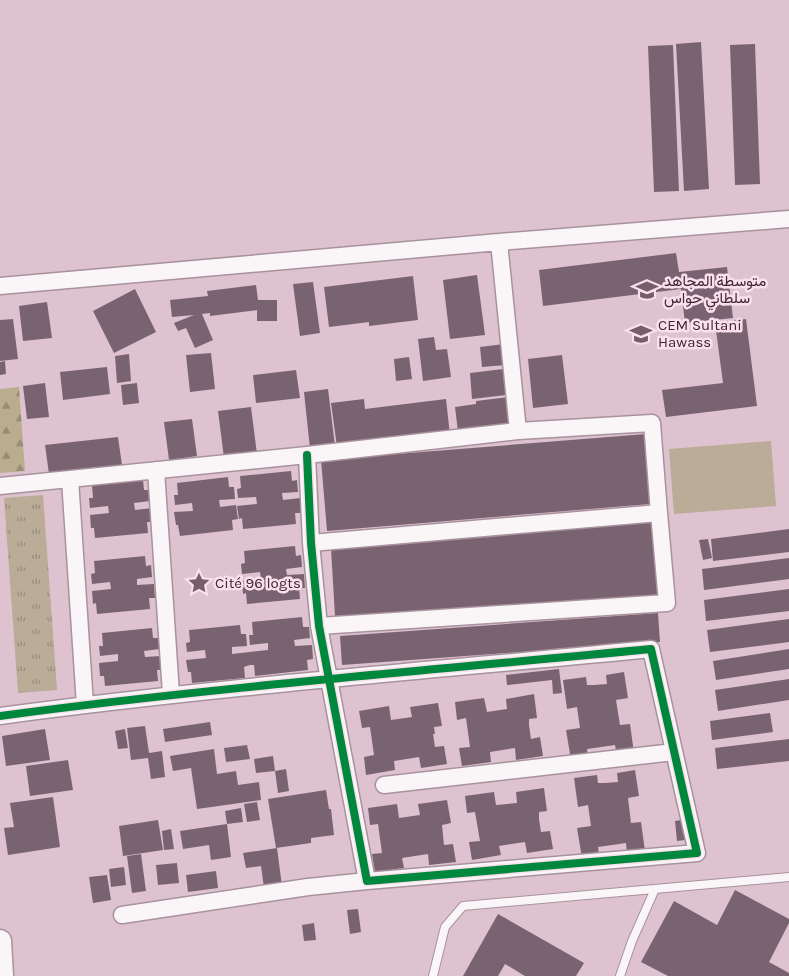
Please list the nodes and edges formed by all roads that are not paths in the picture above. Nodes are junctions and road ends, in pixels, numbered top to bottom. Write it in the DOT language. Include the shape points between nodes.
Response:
graph roads {
  1 [pos="789,220"];
  2 [pos="499,242"];
  3 [pos="0,286"];
  4 [pos="518,431"];
  5 [pos="307,455"];
  6 [pos="156,470"];
  7 [pos="70,478"];
  8 [pos="0,486"];
  9 [pos="659,513"];
  10 [pos="311,543"];
  11 [pos="319,626"];
  12 [pos="329,680"];
  13 [pos="171,694"];
  14 [pos="85,705"];
  15 [pos="0,716"];
  16 [pos="674,752"];
  17 [pos="384,785"];
  18 [pos="789,878"];
  19 [pos="367,881"];
  20 [pos="655,889"];
  21 [pos="122,915"];
  22 [pos="0,941"];
  23 [pos="2,976"];
  24 [pos="433,976"];
  25 [pos="620,976"];
  1 -- 2 [label="street"];
  2 -- 3 [label="street"];
  2 -- 4 [label="street"];
  4 -- 5 [label="street"];
  4 -- 9 [label="street" via="652,423"];
  5 -- 6 [label="street"];
  5 -- 10 [label="street"];
  6 -- 7 [label="street"];
  6 -- 13 [label="street"];
  7 -- 8 [label="street"];
  7 -- 14 [label="street"];
  9 -- 10 [label="street"];
  9 -- 11 [label="street" via="667,603"];
  10 -- 11 [label="street"];
  11 -- 12 [label="street"];
  12 -- 13 [label="street"];
  12 -- 16 [label="street" via="651,649"];
  12 -- 19 [label="street"];
  13 -- 14 [label="street"];
  14 -- 15 [label="street"];
  16 -- 17 [label="street"];
  16 -- 19 [label="street" via="697,853"];
  18 -- 20 [label="lane"];
  19 -- 21 [label="street" via="308,886"];
  20 -- 24 [label="lane" via="463,906 445,927"];
  20 -- 25 [label="lane"];
  22 -- 23 [label="main road"];
}
